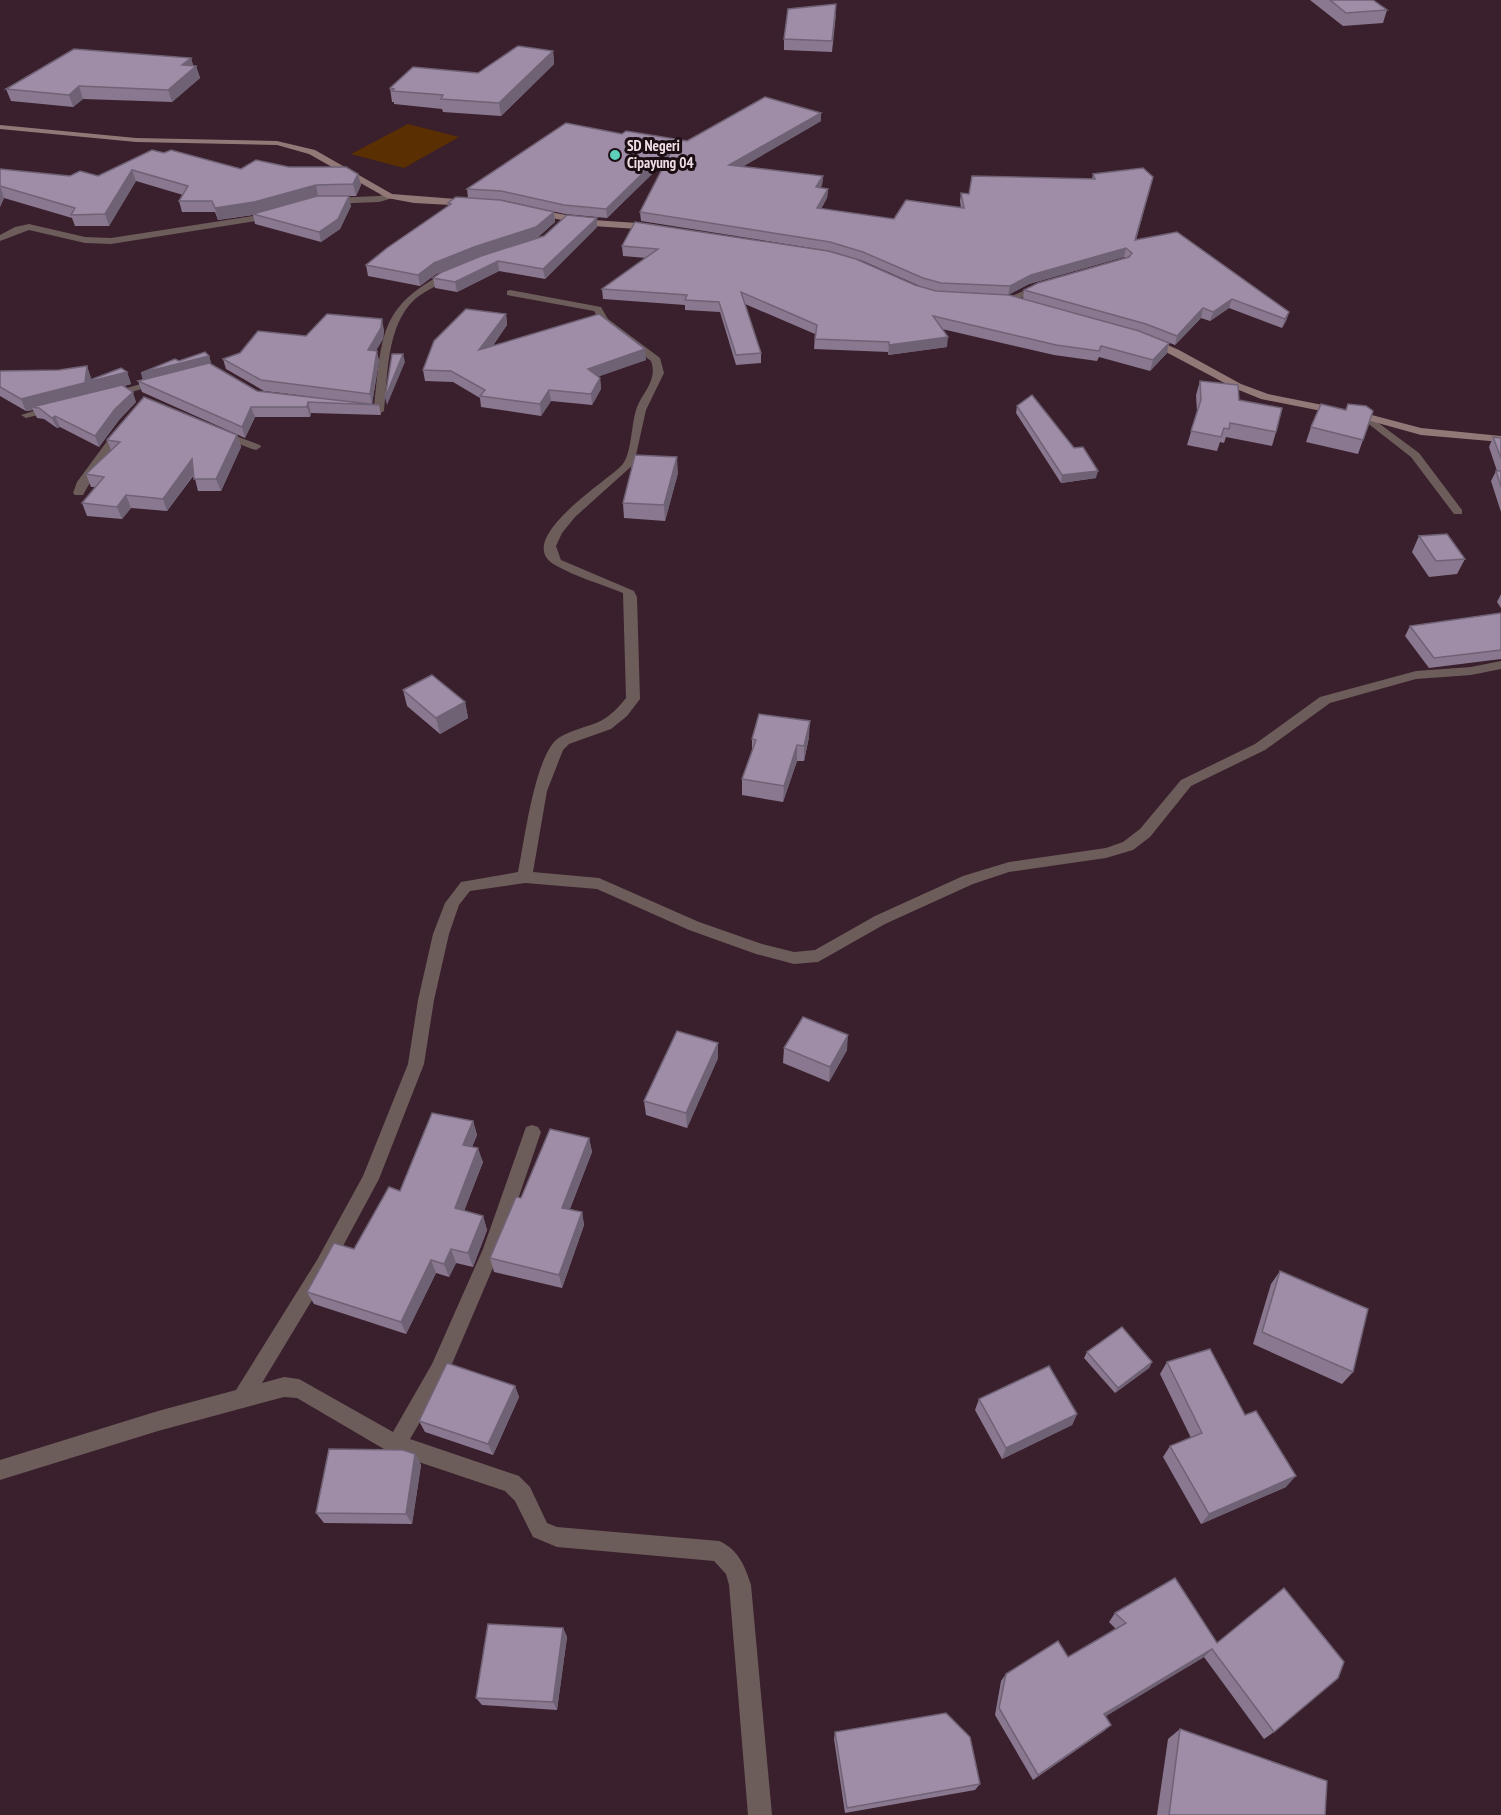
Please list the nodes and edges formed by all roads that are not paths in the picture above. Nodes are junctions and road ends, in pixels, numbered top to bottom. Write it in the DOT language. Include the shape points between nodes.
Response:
graph roads {
  1 [pos="0,127"];
  2 [pos="390,196"];
  3 [pos="320,201"];
  4 [pos="478,203"];
  5 [pos="526,210"];
  6 [pos="284,213"];
  7 [pos="664,228"];
  8 [pos="0,238"];
  9 [pos="460,270"];
  10 [pos="1056,282"];
  11 [pos="510,293"];
  12 [pos="1021,303"];
  13 [pos="1140,337"];
  14 [pos="171,379"];
  15 [pos="94,398"];
  16 [pos="60,406"];
  17 [pos="357,408"];
  18 [pos="26,415"];
  19 [pos="1365,416"];
  20 [pos="125,423"];
  21 [pos="212,430"];
  22 [pos="1501,439"];
  23 [pos="256,447"];
  24 [pos="79,493"];
  25 [pos="1458,512"];
  26 [pos="1501,665"];
  27 [pos="525,877"];
  28 [pos="532,1132"];
  29 [pos="242,1398"];
  30 [pos="396,1445"];
  31 [pos="0,1470"];
  32 [pos="760,1815"];
  1 -- 2 [label="street" via="136,140 277,143 312,152"];
  2 -- 3 [label="street"];
  2 -- 4 [label="street"];
  5 -- 7 [label="street" via="562,222"];
  6 -- 8 [label="street" via="111,241 86,240 30,227"];
  9 -- 17 [label="street" via="440,278 405,303 393,322 379,411"];
  10 -- 12 [label="street" via="1004,299"];
  11 -- 27 [label="street" via="598,309 604,321 656,360 660,374 641,409 628,466 597,490 552,535 550,552 557,562 628,591 631,597 633,699 606,726 564,741 557,748 540,791"];
  13 -- 19 [label="street" via="1183,354 1204,370 1252,392 1308,408"];
  14 -- 15 [label="street" via="133,393"];
  16 -- 18 [label="street"];
  19 -- 22 [label="street" via="1411,429"];
  19 -- 25 [label="street" via="1415,455"];
  20 -- 24 [label="street"];
  21 -- 23 [label="street"];
  26 -- 27 [label="street" via="1416,675 1325,700 1260,747 1186,783 1128,846 1106,853 1009,867 968,880 880,920 818,956 794,958 760,950 599,884"];
  27 -- 29 [label="street" via="466,886 452,903 426,1000 416,1064 370,1179 323,1266"];
  28 -- 30 [label="street" via="492,1249 443,1361"];
  29 -- 30 [label="street" via="284,1387 299,1389"];
  29 -- 31 [label="street"];
  30 -- 32 [label="street" via="512,1483 523,1494 540,1530 557,1537 705,1549 719,1551 729,1559 740,1585"];
}
